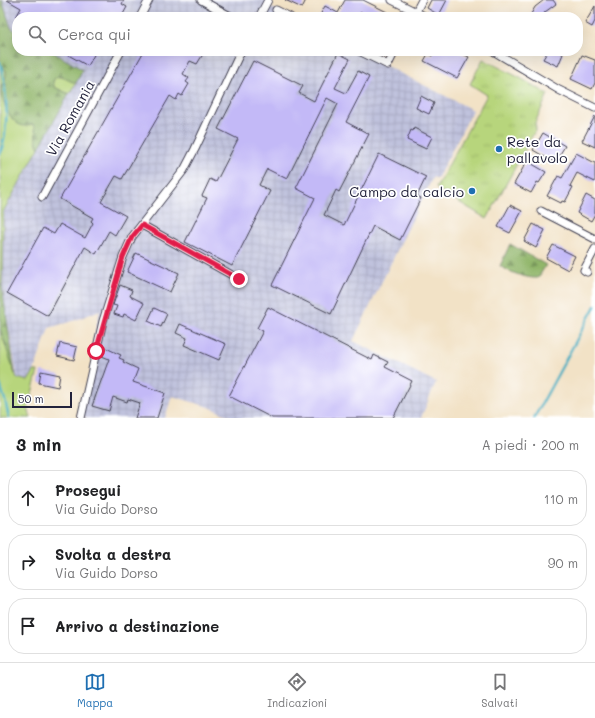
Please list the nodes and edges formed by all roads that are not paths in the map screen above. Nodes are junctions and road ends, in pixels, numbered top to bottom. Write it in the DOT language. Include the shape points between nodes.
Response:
graph roads {
  1 [pos="149,0"];
  2 [pos="201,0"];
  3 [pos="268,0"];
  4 [pos="392,0"];
  5 [pos="422,0"];
  6 [pos="276,10"];
  7 [pos="143,12"];
  8 [pos="223,12"];
  9 [pos="262,12"];
  10 [pos="280,12"];
  11 [pos="410,12"];
  12 [pos="416,12"];
  13 [pos="118,56"];
  14 [pos="239,56"];
  15 [pos="369,56"];
  16 [pos="392,56"];
  17 [pos="501,56"];
  18 [pos="595,108"];
  19 [pos="42,197"];
  20 [pos="541,211"];
  21 [pos="142,225"];
  22 [pos="595,239"];
  23 [pos="595,249"];
  24 [pos="587,272"];
  25 [pos="239,279"];
  26 [pos="81,418"];
  1 -- 7 [label="street"];
  2 -- 8 [label="street"];
  3 -- 9 [label="street"];
  4 -- 11 [label="street"];
  5 -- 12 [label="street"];
  6 -- 10 [label="street"];
  13 -- 19 [label="street, Via Romania"];
  14 -- 21 [label="street" via="184,170"];
  15 -- 16 [label="street" via="388,65"];
  17 -- 18 [label="street"];
  20 -- 22 [label="street"];
  21 -- 25 [label="street"];
  21 -- 26 [label="street" via="132,237 123,257 103,321"];
  23 -- 24 [label="street" via="584,270"];
}
